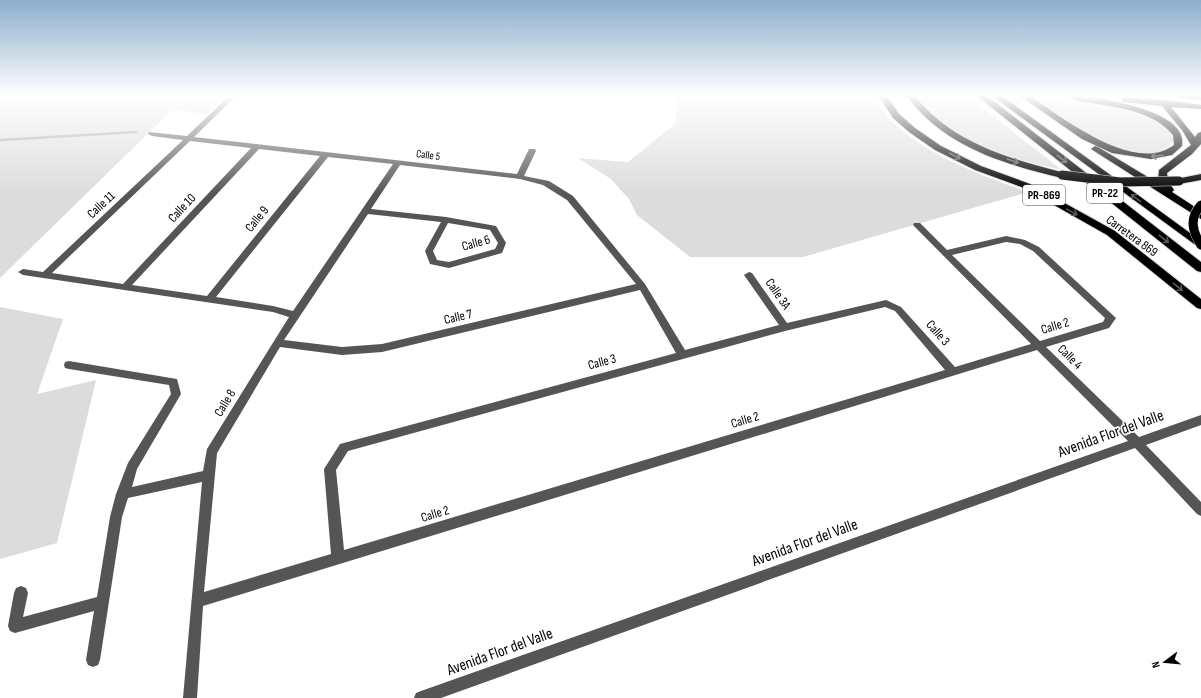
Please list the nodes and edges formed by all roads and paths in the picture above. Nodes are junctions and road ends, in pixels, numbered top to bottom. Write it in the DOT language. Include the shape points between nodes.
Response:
graph roads {
  1 [pos="200,129"];
  2 [pos="910,129"];
  3 [pos="946,129"];
  4 [pos="1023,129"];
  5 [pos="1040,129"];
  6 [pos="1066,129"];
  7 [pos="1073,129"];
  8 [pos="1171,129"];
  9 [pos="1186,129"];
  10 [pos="152,134"];
  11 [pos="1201,135"];
  12 [pos="190,138"];
  13 [pos="1194,144"];
  14 [pos="257,146"];
  15 [pos="532,151"];
  16 [pos="326,154"];
  17 [pos="398,162"];
  18 [pos="520,176"];
  19 [pos="1201,177"];
  20 [pos="1181,202"];
  21 [pos="1201,205"];
  22 [pos="366,210"];
  23 [pos="1201,216"];
  24 [pos="446,220"];
  25 [pos="917,225"];
  26 [pos="1201,245"];
  27 [pos="946,253"];
  28 [pos="1201,268"];
  29 [pos="23,272"];
  30 [pos="45,275"];
  31 [pos="749,275"];
  32 [pos="642,286"];
  33 [pos="125,287"];
  34 [pos="209,300"];
  35 [pos="1201,305"];
  36 [pos="296,315"];
  37 [pos="785,327"];
  38 [pos="277,343"];
  39 [pos="1039,346"];
  40 [pos="682,355"];
  41 [pos="69,365"];
  42 [pos="953,372"];
  43 [pos="1201,420"];
  44 [pos="1137,443"];
  45 [pos="209,475"];
  46 [pos="122,494"];
  47 [pos="1201,510"];
  48 [pos="338,558"];
  49 [pos="21,593"];
  50 [pos="197,601"];
  51 [pos="102,602"];
  52 [pos="93,660"];
  53 [pos="450,693"];
  54 [pos="190,698"];
  55 [pos="421,698"];
  1 -- 12 [label="street, Calle 11"];
  2 -- 35 [label="highway, Carretera 869 / PR-869, one-way" via="938,148 978,168 1027,186 1111,233"];
  3 -- 19 [label="highway, one-way, bridge" via="964,141 1006,159 1062,175 1128,183 1179,181"];
  4 -- 28 [label="highway, PR-22, one-way"];
  26 -- 5 [label="highway, PR-22, one-way"];
  6 -- 20 [label="highway"];
  8 -- 7 [label="highway, one-way" via="1176,132 1178,146 1169,153 1151,156 1115,151"];
  9 -- 13 [label="highway"];
  10 -- 12 [label="street, Calle 5"];
  11 -- 13 [label="highway" via="1199,141"];
  12 -- 14 [label="street, Calle 5"];
  12 -- 30 [label="street, Calle 11"];
  13 -- 20 [label="highway" via="1189,153 1162,172 1163,181"];
  14 -- 16 [label="street, Calle 5"];
  14 -- 33 [label="street, Calle 10"];
  15 -- 18 [label="street"];
  16 -- 17 [label="street, Calle 5"];
  16 -- 34 [label="street, Calle 9"];
  17 -- 18 [label="street, Calle 5"];
  17 -- 22 [label="street, Calle 8"];
  18 -- 32 [label="street, Calle 5" via="546,183 570,198"];
  20 -- 23 [label="highway"];
  21 -- 26 [label="highway, bridge" via="1193,215 1192,224"];
  22 -- 24 [label="street, Calle 6"];
  22 -- 36 [label="street, Calle 8"];
  24 -- 24 [label="street, Calle 6" via="493,228 502,243 499,251 449,264 433,262 429,251"];
  25 -- 27 [label="street, Calle 4"];
  27 -- 39 [label="street, Calle 4"];
  27 -- 39 [label="street, Calle 2" via="1006,239 1022,242 1036,249 1111,318 1106,325"];
  29 -- 30 [label="street"];
  30 -- 33 [label="street"];
  31 -- 37 [label="street, Calle 3A"];
  32 -- 38 [label="street, Calle 7" via="382,348 342,351"];
  32 -- 40 [label="street, Calle 5"];
  33 -- 34 [label="street"];
  34 -- 36 [label="street" via="273,309"];
  36 -- 38 [label="street, Calle 8"];
  37 -- 40 [label="street, Calle 3"];
  37 -- 42 [label="street, Calle 3" via="886,303 898,309"];
  38 -- 45 [label="street, Calle 8" via="212,452"];
  39 -- 42 [label="street, Calle 2"];
  39 -- 44 [label="street, Calle 4"];
  40 -- 48 [label="street, Calle 3" via="344,447 330,469"];
  41 -- 46 [label="street" via="173,382 176,394 132,467"];
  42 -- 48 [label="street, Calle 2"];
  43 -- 44 [label="street, Avenida Flor del Valle"];
  44 -- 47 [label="street, Calle 4"];
  44 -- 53 [label="street, Avenida Flor del Valle"];
  45 -- 46 [label="street"];
  45 -- 50 [label="street, Calle 8"];
  46 -- 51 [label="street"];
  48 -- 50 [label="street, Calle 2"];
  49 -- 51 [label="street" via="15,626"];
  50 -- 54 [label="street, Calle 8"];
  51 -- 52 [label="street"];
  53 -- 55 [label="street, Avenida Flor del Valle"];
}
